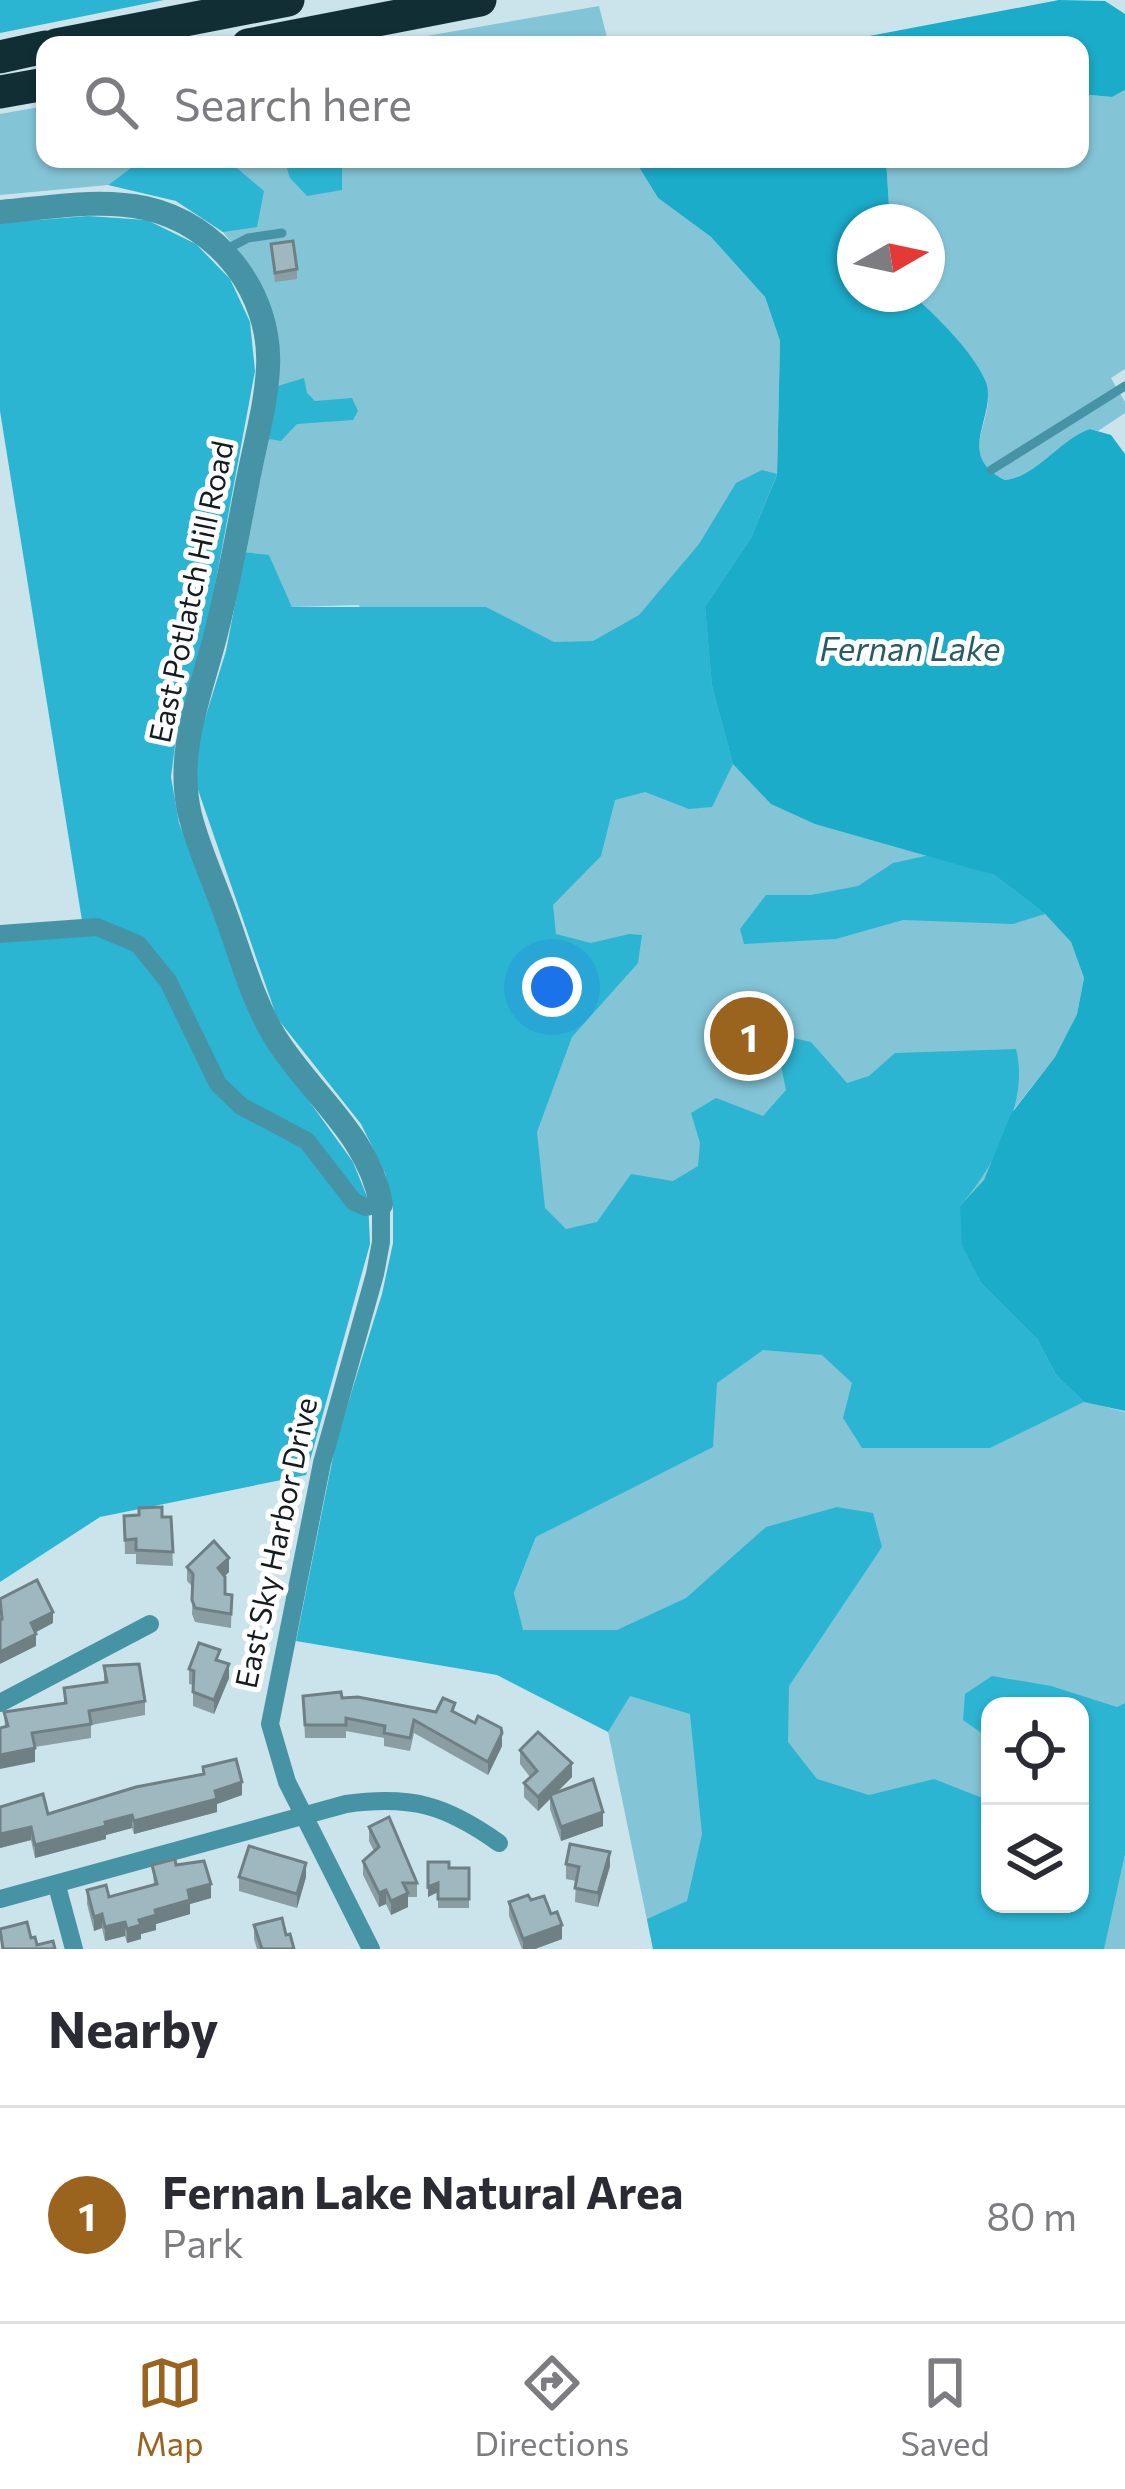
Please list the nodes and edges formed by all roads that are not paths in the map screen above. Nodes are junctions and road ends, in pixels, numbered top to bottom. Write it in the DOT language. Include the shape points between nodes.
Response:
graph roads {
  1 [pos="288,0"];
  2 [pos="480,0"];
  3 [pos="102,36"];
  4 [pos="294,36"];
  5 [pos="36,49"];
  6 [pos="0,57"];
  7 [pos="36,86"];
  8 [pos="0,92"];
  9 [pos="0,212"];
  10 [pos="283,233"];
  11 [pos="224,251"];
  12 [pos="1125,386"];
  13 [pos="991,470"];
  14 [pos="0,934"];
  15 [pos="380,1204"];
  16 [pos="150,1624"];
  17 [pos="0,1703"];
  18 [pos="305,1818"];
  19 [pos="499,1843"];
  20 [pos="57,1886"];
  21 [pos="0,1899"];
  22 [pos="74,1949"];
  23 [pos="371,1949"];
  1 -- 3 [label="highway"];
  2 -- 4 [label="highway"];
  5 -- 6 [label="highway"];
  7 -- 8 [label="highway"];
  9 -- 11 [label="street, East Potlatch Hill Road" via="147,209 187,223"];
  10 -- 11 [label="lane"];
  11 -- 15 [label="street, East Potlatch Hill Road" via="258,306 268,369 220,620 186,746 186,796 269,1027 357,1144"];
  12 -- 13 [label="lane"];
  14 -- 15 [label="street" via="85,927 138,944 168,981 228,1095 307,1141 354,1202"];
  15 -- 18 [label="street, East Sky Harbor Drive" via="376,1274 328,1435 271,1709 277,1758"];
  16 -- 17 [label="street"];
  18 -- 19 [label="street" via="346,1804 406,1800 466,1819"];
  18 -- 20 [label="street"];
  18 -- 23 [label="street, East Sky Harbor Drive"];
  20 -- 21 [label="street"];
  20 -- 22 [label="street"];
}
